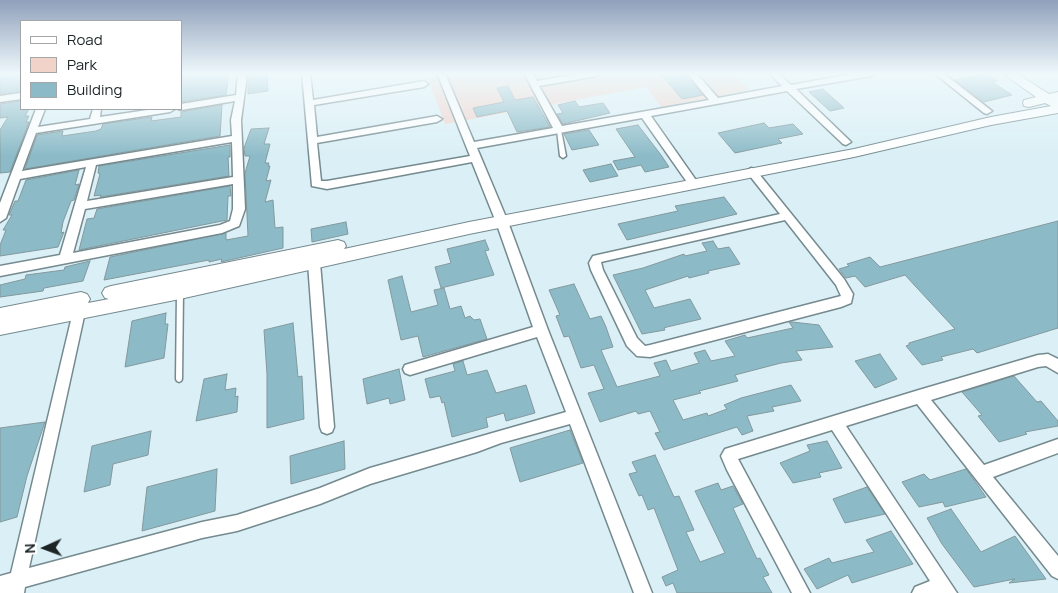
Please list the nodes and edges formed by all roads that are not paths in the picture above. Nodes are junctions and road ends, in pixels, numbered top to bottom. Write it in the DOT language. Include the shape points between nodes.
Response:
graph roads {
  1 [pos="218,101"];
  2 [pos="240,101"];
  3 [pos="309,101"];
  4 [pos="328,101"];
  5 [pos="454,101"];
  6 [pos="543,101"];
  7 [pos="723,101"];
  8 [pos="802,101"];
  9 [pos="974,101"];
  10 [pos="1056,101"];
  11 [pos="716,102"];
  12 [pos="309,104"];
  13 [pos="182,107"];
  14 [pos="40,110"];
  15 [pos="97,110"];
  16 [pos="163,110"];
  17 [pos="987,111"];
  18 [pos="645,115"];
  19 [pos="437,119"];
  20 [pos="94,121"];
  21 [pos="559,130"];
  22 [pos="31,132"];
  23 [pos="236,138"];
  24 [pos="312,141"];
  25 [pos="846,142"];
  26 [pos="471,146"];
  27 [pos="564,156"];
  28 [pos="476,158"];
  29 [pos="92,164"];
  30 [pos="752,171"];
  31 [pos="15,176"];
  32 [pos="689,179"];
  33 [pos="237,180"];
  34 [pos="80,206"];
  35 [pos="788,216"];
  36 [pos="500,217"];
  37 [pos="0,218"];
  38 [pos="65,259"];
  39 [pos="314,263"];
  40 [pos="0,271"];
  41 [pos="180,292"];
  42 [pos="79,312"];
  43 [pos="0,315"];
  44 [pos="0,328"];
  45 [pos="540,330"];
  46 [pos="1058,367"];
  47 [pos="410,369"];
  48 [pos="178,380"];
  49 [pos="919,396"];
  50 [pos="575,416"];
  51 [pos="835,421"];
  52 [pos="326,427"];
  53 [pos="1058,446"];
  54 [pos="981,474"];
  55 [pos="1058,570"];
  56 [pos="0,585"];
  57 [pos="16,586"];
  58 [pos="945,589"];
  59 [pos="643,593"];
  60 [pos="801,593"];
  61 [pos="921,593"];
  1 -- 13 [label="street"];
  2 -- 23 [label="street"];
  3 -- 12 [label="street"];
  4 -- 12 [label="street"];
  5 -- 26 [label="street"];
  6 -- 21 [label="street"];
  7 -- 11 [label="street"];
  8 -- 25 [label="street"];
  9 -- 17 [label="street"];
  10 -- 17 [label="main road"];
  10 -- 30 [label="main road" via="991,121 854,153"];
  11 -- 18 [label="street"];
  12 -- 24 [label="street"];
  14 -- 22 [label="street"];
  15 -- 20 [label="street"];
  16 -- 20 [label="street"];
  17 -- 25 [label="main road"];
  18 -- 21 [label="street"];
  18 -- 32 [label="street"];
  19 -- 24 [label="street"];
  20 -- 22 [label="street"];
  21 -- 26 [label="street"];
  21 -- 27 [label="lane"];
  22 -- 31 [label="street"];
  23 -- 29 [label="street"];
  23 -- 33 [label="street"];
  24 -- 28 [label="street" via="316,184 328,185"];
  25 -- 32 [label="main road"];
  26 -- 28 [label="street"];
  28 -- 36 [label="street"];
  29 -- 31 [label="street"];
  29 -- 34 [label="street"];
  30 -- 32 [label="main road"];
  30 -- 35 [label="street"];
  31 -- 37 [label="street"];
  32 -- 36 [label="main road"];
  33 -- 34 [label="street"];
  33 -- 38 [label="street" via="239,209 235,222 229,227"];
  34 -- 38 [label="street"];
  35 -- 35 [label="street" via="840,282 847,299 650,351 642,352 632,342 597,270 597,259"];
  36 -- 39 [label="main road"];
  36 -- 43 [label="main road"];
  36 -- 45 [label="street"];
  38 -- 40 [label="street"];
  39 -- 41 [label="main road"];
  39 -- 52 [label="street"];
  41 -- 42 [label="main road"];
  41 -- 48 [label="lane"];
  42 -- 44 [label="main road"];
  42 -- 57 [label="street"];
  45 -- 47 [label="street"];
  45 -- 50 [label="street"];
  46 -- 49 [label="street" via="1044,359"];
  49 -- 51 [label="street"];
  49 -- 54 [label="street"];
  50 -- 57 [label="street" via="370,476 237,523 202,530"];
  50 -- 59 [label="street"];
  51 -- 58 [label="street"];
  51 -- 60 [label="street" via="729,456"];
  53 -- 54 [label="street"];
  54 -- 55 [label="street"];
  56 -- 57 [label="street"];
  58 -- 61 [label="street"];
}
